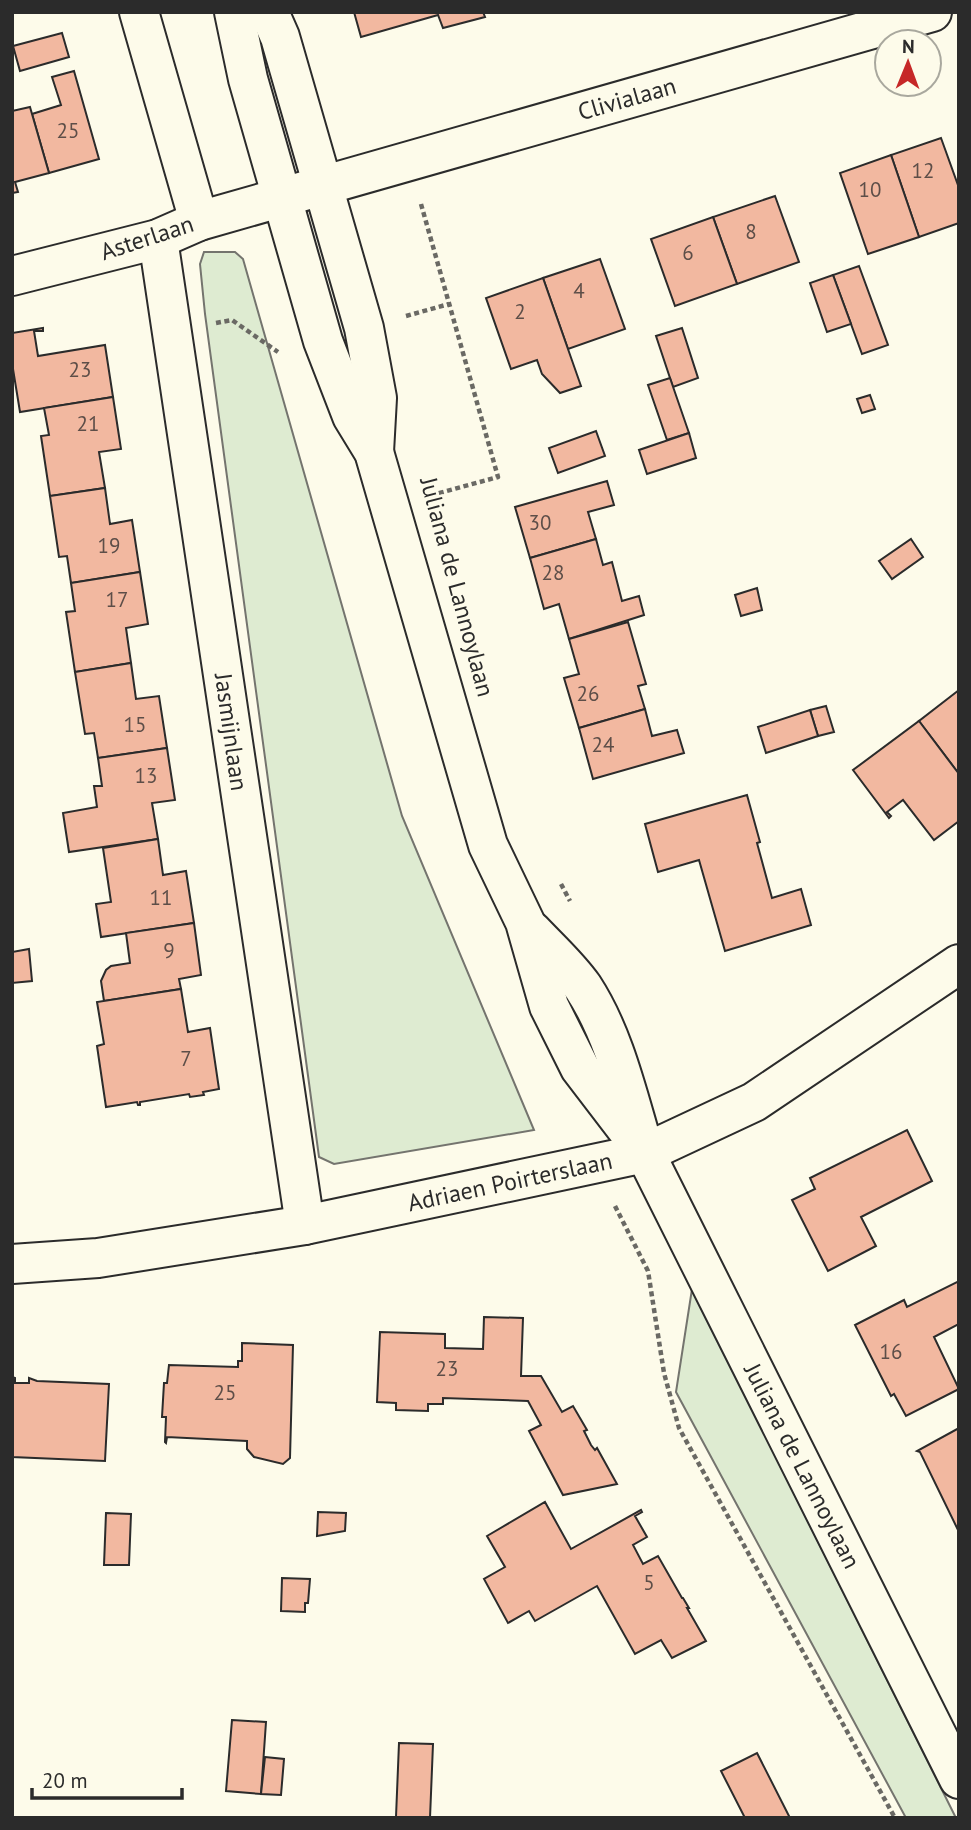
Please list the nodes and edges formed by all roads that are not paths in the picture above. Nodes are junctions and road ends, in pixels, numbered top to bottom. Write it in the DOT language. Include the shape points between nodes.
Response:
graph roads {
  1 [pos="139,12"];
  2 [pos="234,12"];
  3 [pos="269,12"];
  4 [pos="913,15"];
  5 [pos="323,186"];
  6 [pos="282,197"];
  7 [pos="199,221"];
  8 [pos="158,239"];
  9 [pos="12,276"];
  10 [pos="374,452"];
  11 [pos="959,964"];
  12 [pos="645,1153"];
  13 [pos="304,1225"];
  14 [pos="12,1264"];
  15 [pos="959,1779"];
  1 -- 7 [label="street"];
  2 -- 6 [label="street, Juliana de Lannoylaan"];
  3 -- 5 [label="street, Juliana de Lannoylaan"];
  4 -- 5 [label="street, Clivialaan"];
  5 -- 6 [label="street, Asterlaan"];
  5 -- 10 [label="street, Juliana de Lannoylaan" via="367,340 377,398"];
  6 -- 7 [label="street, Asterlaan"];
  6 -- 10 [label="street, Juliana de Lannoylaan" via="327,352 352,416"];
  7 -- 8 [label="street, Asterlaan"];
  8 -- 9 [label="street, Asterlaan"];
  8 -- 13 [label="street, Jasmijnlaan"];
  10 -- 12 [label="street, Juliana de Lannoylaan" via="488,845 525,922 582,986 594,1008 614,1048"];
  11 -- 12 [label="street, Adriaen Poirterslaan" via="754,1102"];
  12 -- 13 [label="street, Adriaen Poirterslaan"];
  12 -- 15 [label="street, Juliana de Lannoylaan"];
  13 -- 14 [label="street, Adriaen Poirterslaan" via="99,1258"];
}
